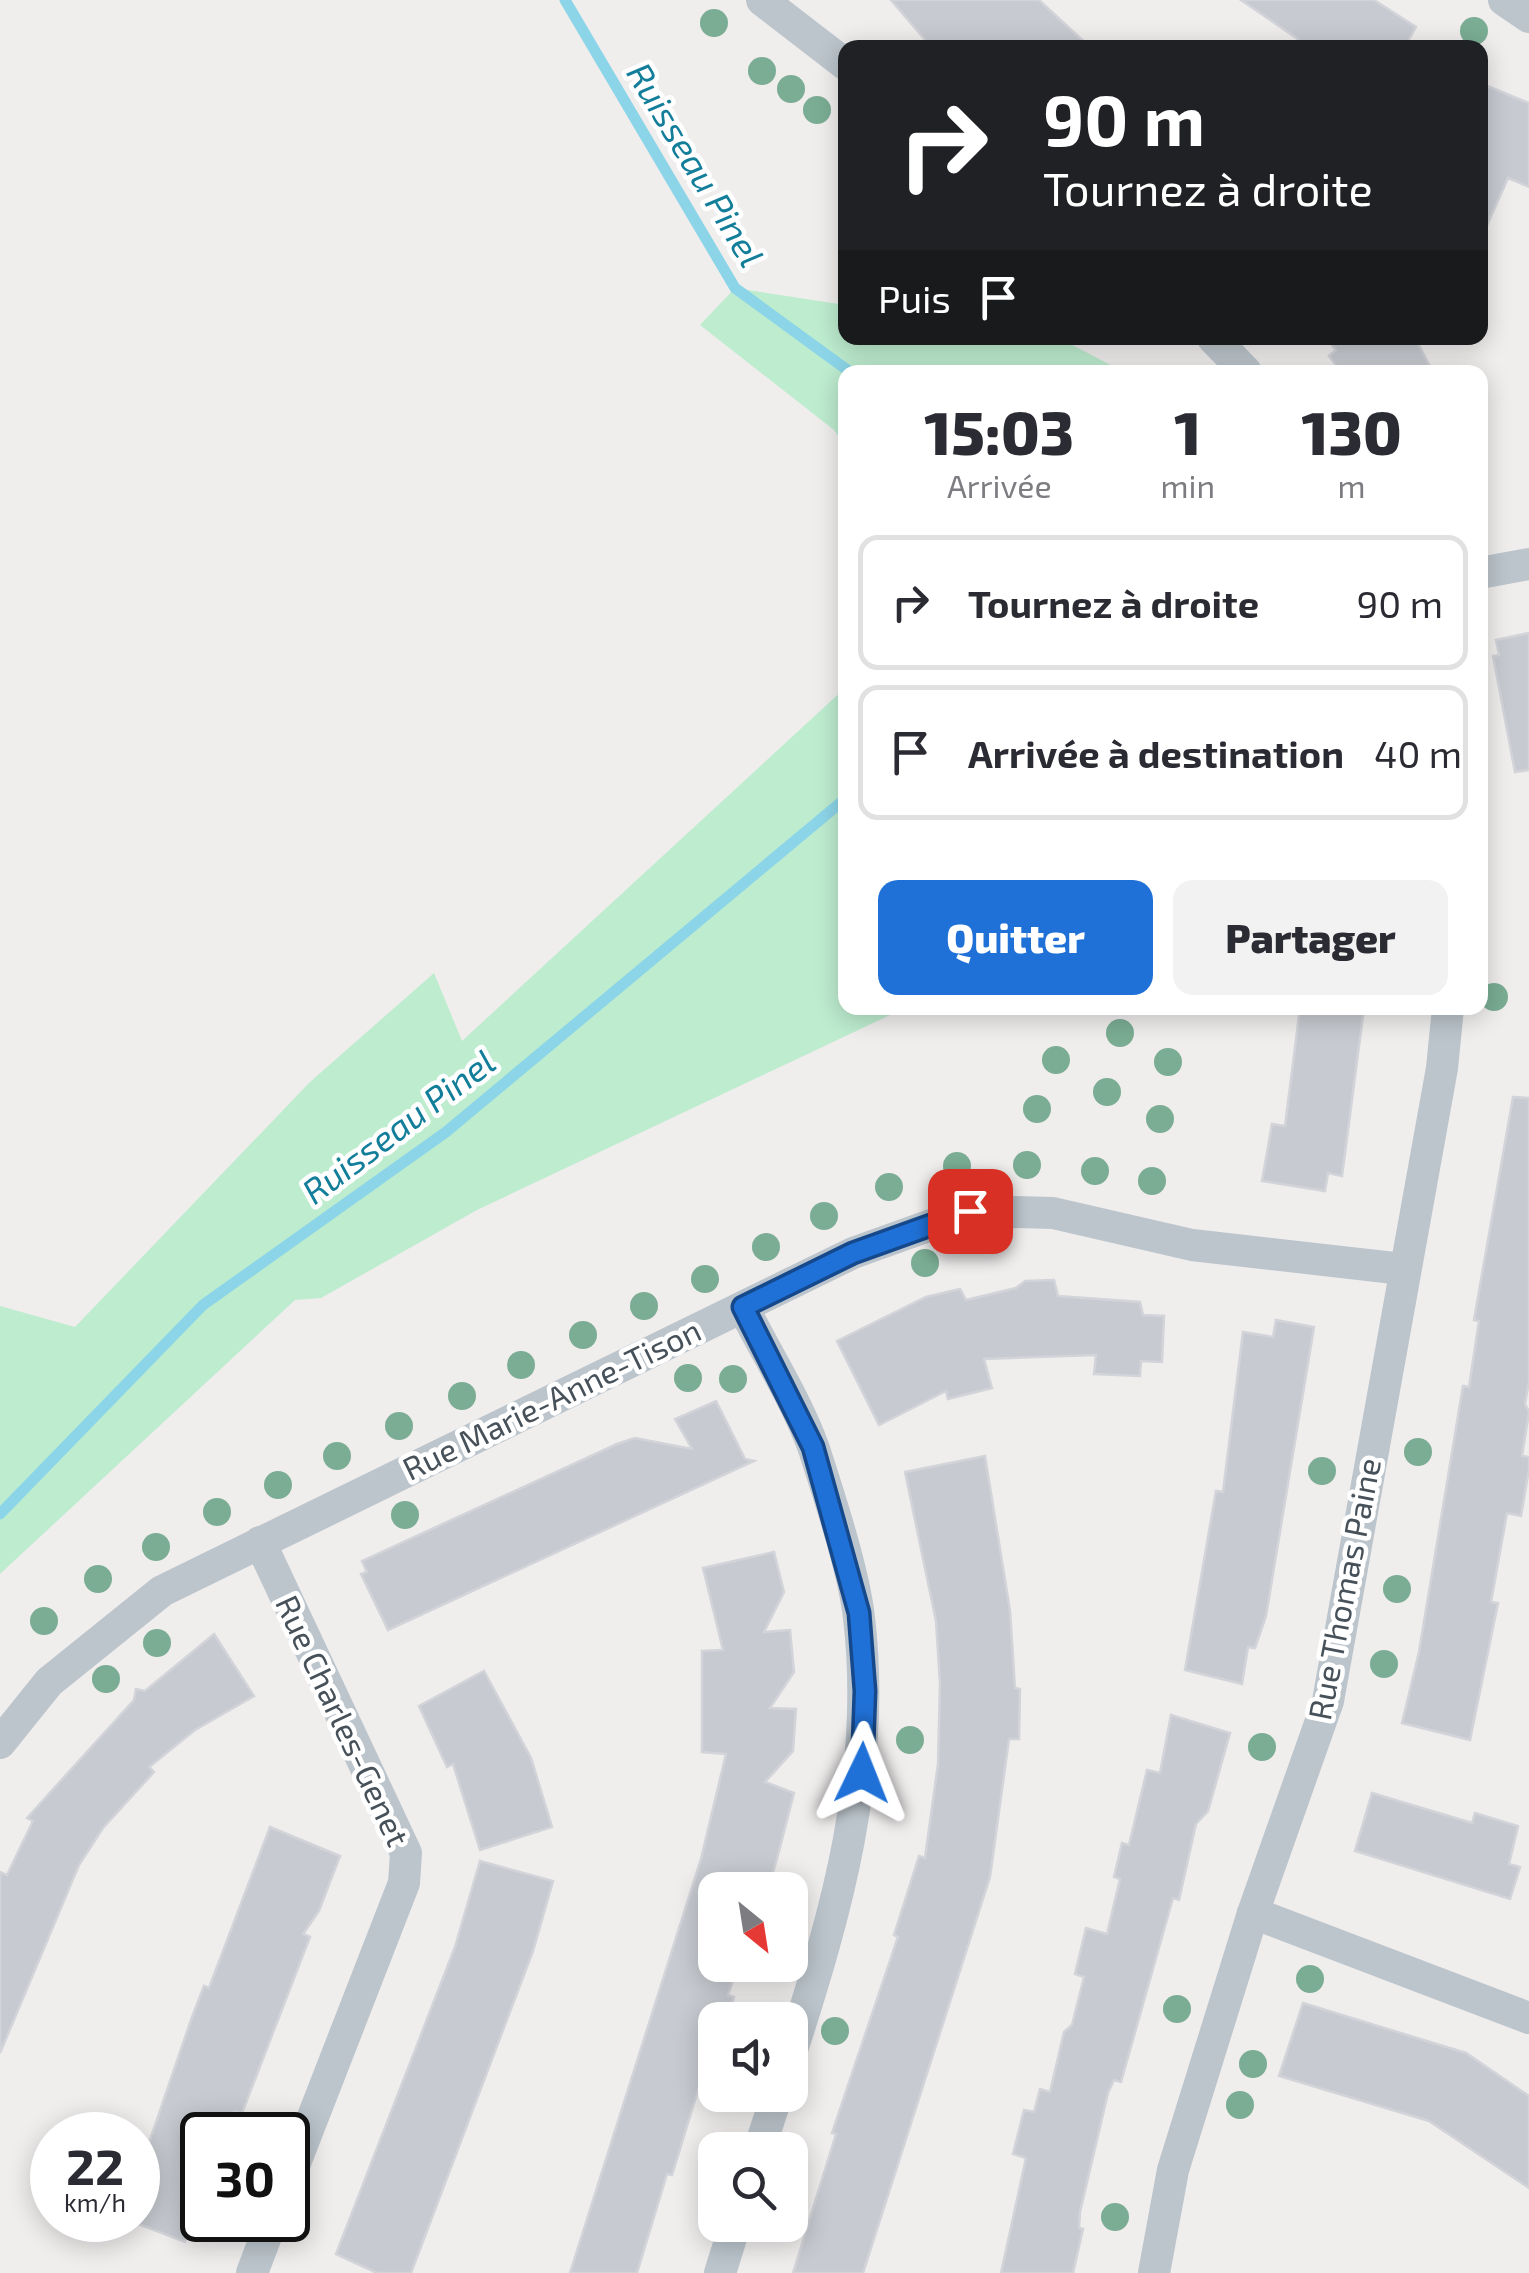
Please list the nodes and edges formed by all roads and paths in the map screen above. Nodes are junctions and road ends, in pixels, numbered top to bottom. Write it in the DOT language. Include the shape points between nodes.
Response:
graph roads {
  1 [pos="762,0"];
  2 [pos="1504,0"];
  3 [pos="1529,17"];
  4 [pos="838,59"];
  5 [pos="1221,345"];
  6 [pos="1239,365"];
  7 [pos="1529,564"];
  8 [pos="1488,572"];
  9 [pos="1447,1015"];
  10 [pos="1403,1269"];
  11 [pos="743,1307"];
  12 [pos="260,1542"];
  13 [pos="0,1744"];
  14 [pos="1253,1913"];
  15 [pos="807,2002"];
  16 [pos="1529,2018"];
  17 [pos="310,2124"];
  18 [pos="264,2242"];
  19 [pos="730,2242"];
  20 [pos="252,2273"];
  21 [pos="720,2273"];
  22 [pos="1154,2273"];
  1 -- 4 [label="street"];
  2 -- 3 [label="street"];
  5 -- 6 [label="street"];
  7 -- 8 [label="street"];
  9 -- 10 [label="street, Rue Thomas Paine"];
  10 -- 11 [label="street, Rue Marie-Anne-Tison" via="1192,1245 1054,1213 970,1211 853,1253"];
  10 -- 14 [label="street, Rue Thomas Paine" via="1328,1701"];
  11 -- 12 [label="street, Rue Marie-Anne-Tison"];
  11 -- 15 [label="street" via="813,1447 859,1613 862,1773"];
  12 -- 13 [label="street, Rue Marie-Anne-Tison" via="148,1602 50,1682"];
  12 -- 17 [label="street, Rue Charles-Genet" via="406,1854 404,1883"];
  14 -- 16 [label="street"];
  14 -- 22 [label="street, Rue Thomas Paine" via="1173,2170"];
  18 -- 20 [label="street"];
  19 -- 21 [label="street"];
}
